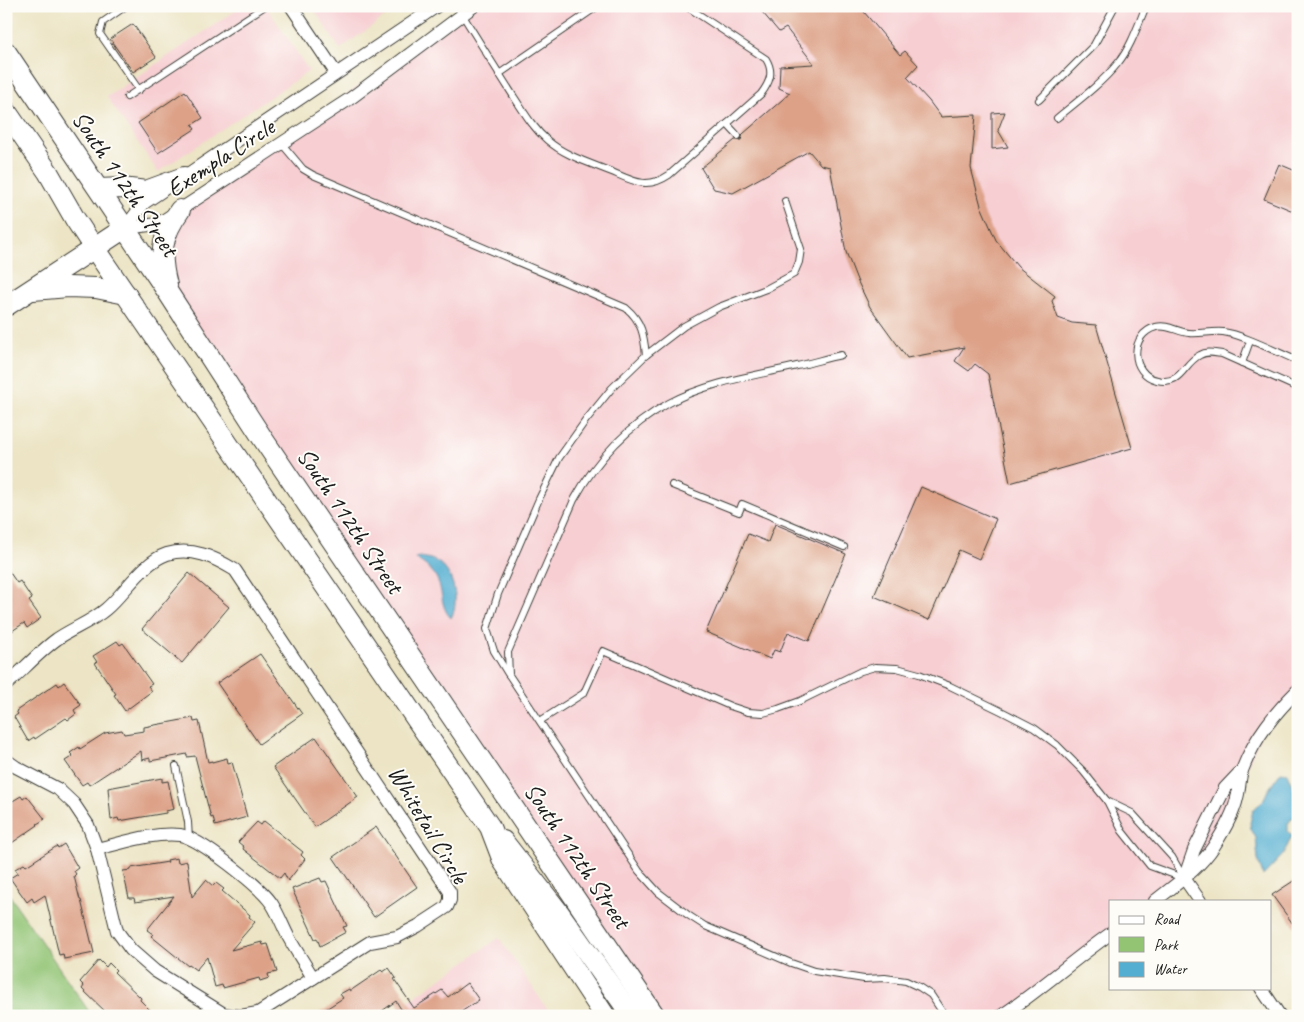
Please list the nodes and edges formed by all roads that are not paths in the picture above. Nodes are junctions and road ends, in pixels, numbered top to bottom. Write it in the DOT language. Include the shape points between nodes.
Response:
graph roads {
  1 [pos="126,6"];
  2 [pos="265,6"];
  3 [pos="291,6"];
  4 [pos="436,6"];
  5 [pos="474,6"];
  6 [pos="598,6"];
  7 [pos="686,6"];
  8 [pos="1115,6"];
  9 [pos="1146,6"];
  10 [pos="460,10"];
  11 [pos="6,52"];
  12 [pos="336,73"];
  13 [pos="499,74"];
  14 [pos="139,90"];
  15 [pos="128,97"];
  16 [pos="1039,100"];
  17 [pos="6,111"];
  18 [pos="1057,118"];
  19 [pos="727,124"];
  20 [pos="738,136"];
  21 [pos="282,144"];
  22 [pos="184,177"];
  23 [pos="99,189"];
  24 [pos="785,201"];
  25 [pos="180,210"];
  26 [pos="125,228"];
  27 [pos="94,248"];
  28 [pos="30,290"];
  29 [pos="126,294"];
  30 [pos="170,294"];
  31 [pos="6,306"];
  32 [pos="1250,341"];
  33 [pos="841,354"];
  34 [pos="646,355"];
  35 [pos="1298,361"];
  36 [pos="1242,363"];
  37 [pos="1298,388"];
  38 [pos="672,485"];
  39 [pos="844,547"];
  40 [pos="509,675"];
  41 [pos="6,685"];
  42 [pos="1298,690"];
  43 [pos="540,721"];
  44 [pos="6,760"];
  45 [pos="176,766"];
  46 [pos="1107,801"];
  47 [pos="490,827"];
  48 [pos="189,839"];
  49 [pos="97,849"];
  50 [pos="1184,878"];
  51 [pos="1156,900"];
  52 [pos="1199,900"];
  53 [pos="1109,935"];
  54 [pos="313,978"];
  55 [pos="1262,990"];
  56 [pos="213,1012"];
  57 [pos="605,1016"];
  58 [pos="632,1016"];
  59 [pos="655,1016"];
  60 [pos="944,1016"];
  61 [pos="1001,1016"];
  62 [pos="1280,1016"];
  1 -- 14 [label="lane" via="103,22 100,34"];
  2 -- 14 [label="lane"];
  3 -- 12 [label="street"];
  4 -- 12 [label="street, Exempla Circle"];
  5 -- 10 [label="street, Exempla Circle"];
  6 -- 13 [label="lane"];
  7 -- 19 [label="lane" via="766,59 770,66 771,75 761,94"];
  8 -- 16 [label="lane" via="1094,46"];
  9 -- 18 [label="lane" via="1119,62"];
  10 -- 13 [label="lane"];
  10 -- 21 [label="street, Exempla Circle" via="351,98"];
  11 -- 23 [label="main road, South 112th Street"];
  12 -- 22 [label="street, Exempla Circle"];
  13 -- 19 [label="lane" via="534,128 546,140 562,151 636,183 660,181"];
  14 -- 15 [label="lane"];
  17 -- 27 [label="main road"];
  19 -- 20 [label="lane"];
  21 -- 25 [label="street, Exempla Circle"];
  21 -- 34 [label="lane" via="303,169 314,175 626,308 640,324"];
  22 -- 23 [label="main road" via="146,191"];
  22 -- 26 [label="street, Exempla Circle" via="144,204"];
  23 -- 26 [label="main road, South 112th Street"];
  24 -- 34 [label="lane" via="801,249 794,274 691,322"];
  25 -- 26 [label="street, Exempla Circle" via="158,224"];
  25 -- 30 [label="main road" via="167,230 162,247 164,274"];
  26 -- 27 [label="main road"];
  26 -- 30 [label="main road, South 112th Street"];
  27 -- 28 [label="main road"];
  27 -- 29 [label="main road"];
  28 -- 29 [label="main road" via="68,286"];
  28 -- 31 [label="main road"];
  29 -- 47 [label="main road"];
  30 -- 59 [label="main road, South 112th Street" via="263,439"];
  32 -- 35 [label="lane"];
  32 -- 36 [label="lane"];
  32 -- 36 [label="lane" via="1225,332 1190,333 1161,326 1145,332 1136,351 1140,368 1148,377 1158,381 1178,376 1192,360 1209,352"];
  33 -- 40 [label="lane" via="703,389 668,404 610,448 586,478 570,509 508,652"];
  34 -- 40 [label="lane" via="612,388 586,420 559,458 539,499 487,628 494,652"];
  36 -- 37 [label="lane"];
  38 -- 39 [label="lane" via="739,512 742,504"];
  40 -- 43 [label="lane"];
  41 -- 54 [label="street, Whitetail Circle" via="56,640 101,613 147,567 166,554 182,551 207,555 235,570 450,892 447,907 418,926 397,937 370,942"];
  42 -- 50 [label="street" via="1265,725 1242,770 1225,788 1194,850"];
  43 -- 46 [label="lane" via="584,692 603,651 730,706 763,713 800,701 861,671 875,667 897,668 950,686 1034,728 1057,745"];
  43 -- 60 [label="lane" via="639,871 658,892 688,915 723,934 814,971 864,979 906,981 930,995"];
  44 -- 49 [label="street, Whitetail Circle" via="58,789 69,799 88,825"];
  45 -- 48 [label="lane"];
  46 -- 50 [label="lane" via="1132,813 1172,857"];
  46 -- 50 [label="lane" via="1122,831 1150,866"];
  47 -- 57 [label="main road" via="503,861"];
  47 -- 58 [label="main road" via="560,914"];
  48 -- 49 [label="street" via="181,835 151,836"];
  48 -- 54 [label="street" via="205,846 271,902"];
  49 -- 56 [label="street, Whitetail Circle" via="117,930 122,938 155,972"];
  50 -- 51 [label="street"];
  50 -- 52 [label="street"];
  53 -- 61 [label="street"];
  54 -- 56 [label="street, Whitetail Circle" via="258,1013 240,1016"];
  55 -- 62 [label="street"];
}
